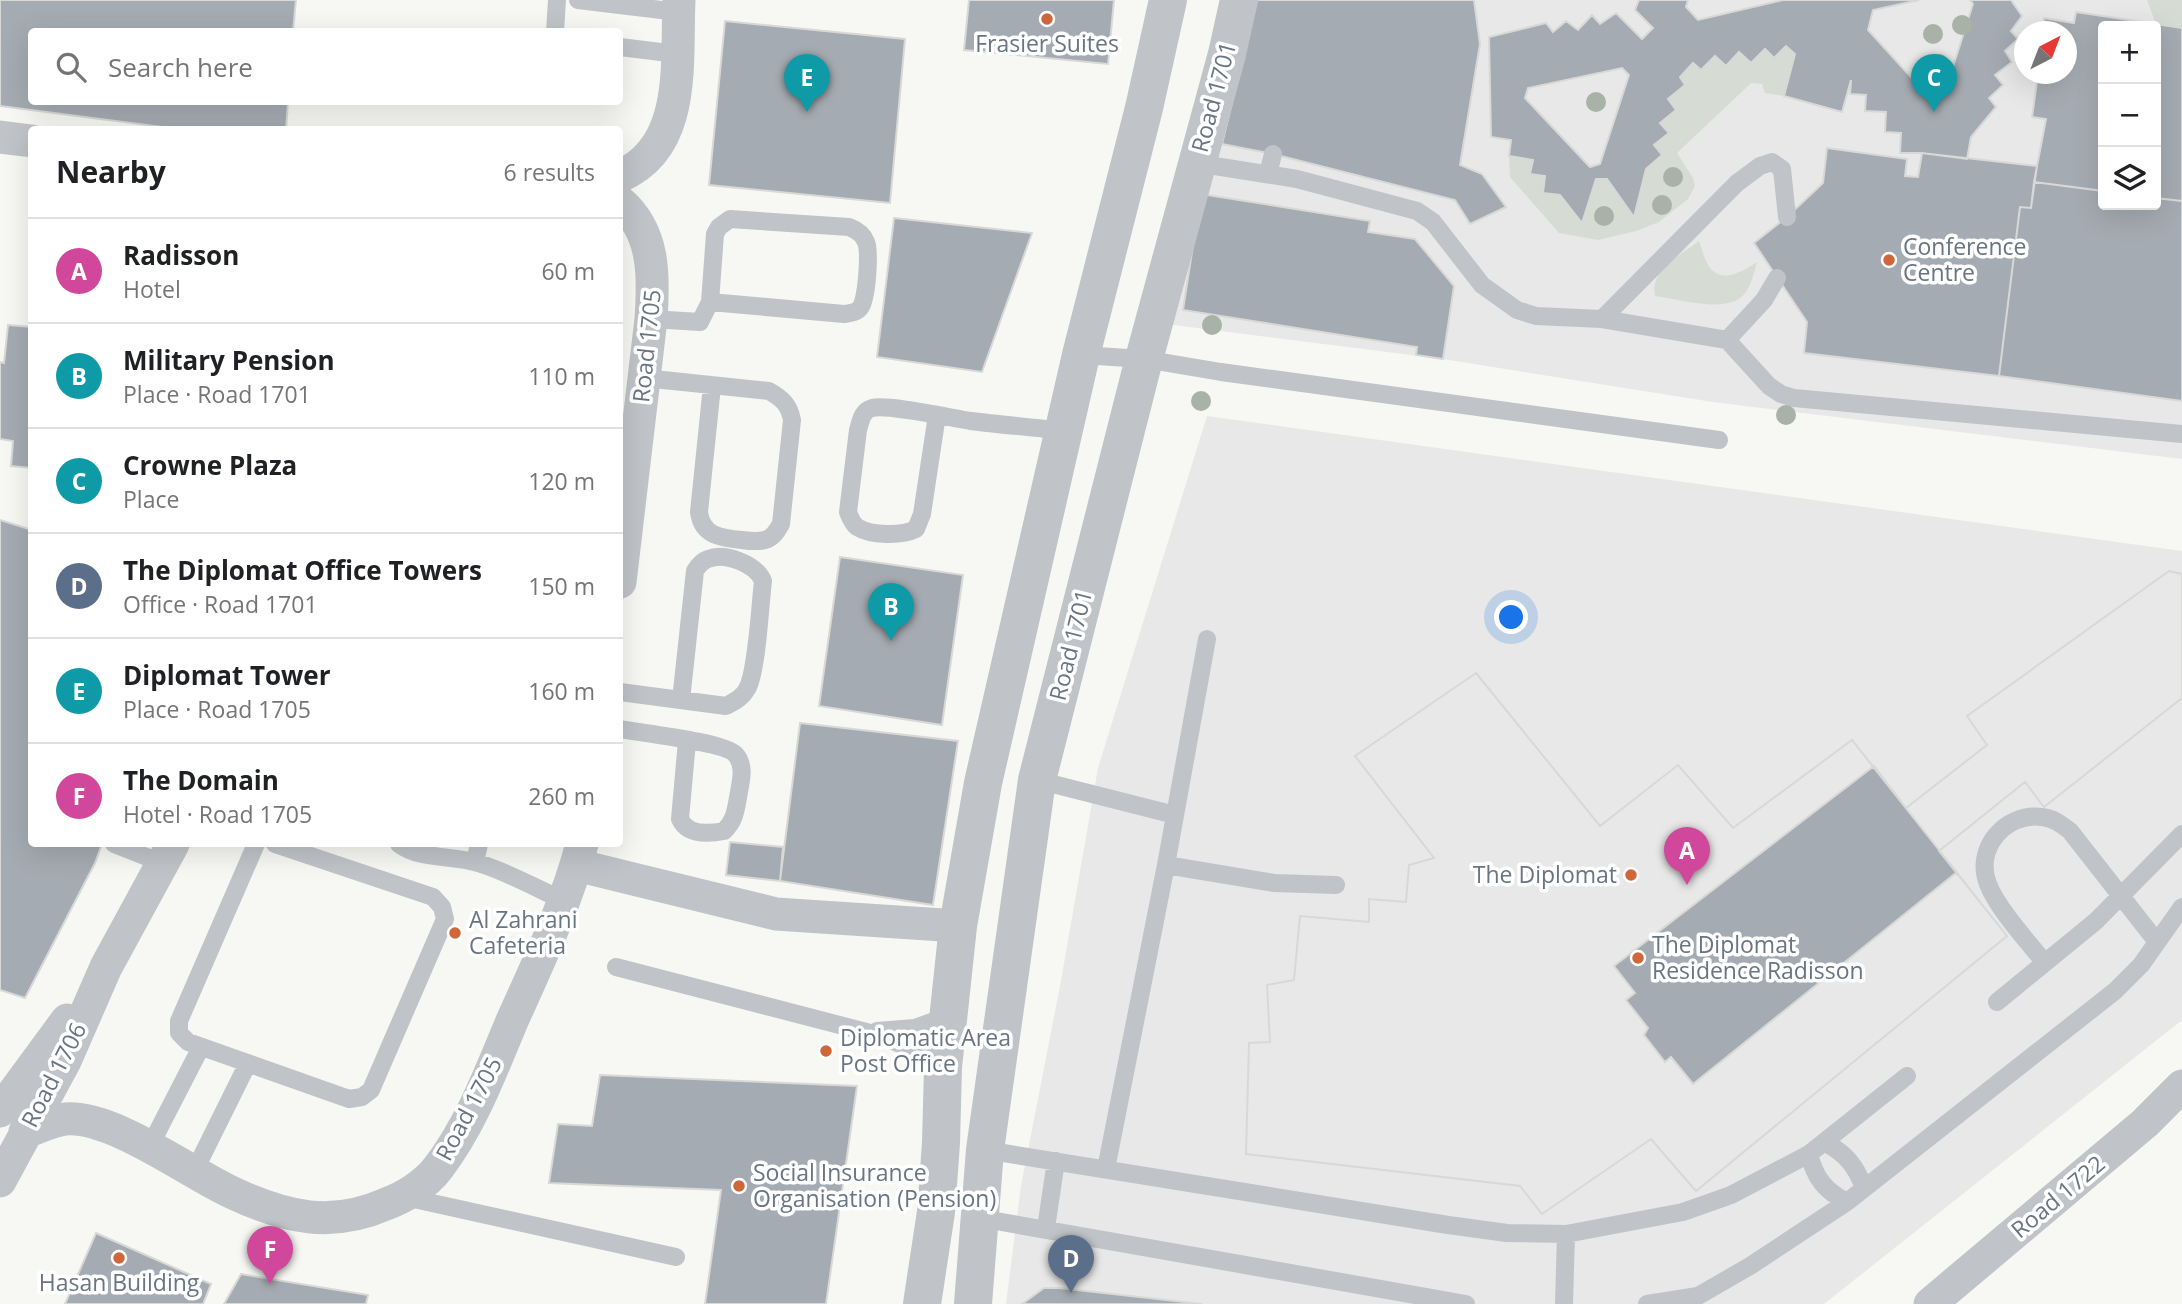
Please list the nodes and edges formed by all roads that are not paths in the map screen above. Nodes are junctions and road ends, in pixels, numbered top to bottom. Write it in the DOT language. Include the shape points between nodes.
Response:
graph roads {
  1 [pos="557,0"];
  2 [pos="578,0"];
  3 [pos="1168,0"];
  4 [pos="1239,0"];
  5 [pos="679,6"];
  6 [pos="555,28"];
  7 [pos="623,47"];
  8 [pos="677,54"];
  9 [pos="0,138"];
  10 [pos="28,141"];
  11 [pos="1273,154"];
  12 [pos="1196,163"];
  13 [pos="623,174"];
  14 [pos="1268,174"];
  15 [pos="623,205"];
  16 [pos="1787,217"];
  17 [pos="1777,278"];
  18 [pos="710,302"];
  19 [pos="651,319"];
  20 [pos="1602,319"];
  21 [pos="1727,340"];
  22 [pos="1082,355"];
  23 [pos="1144,359"];
  24 [pos="644,378"];
  25 [pos="712,386"];
  26 [pos="937,415"];
  27 [pos="1064,431"];
  28 [pos="2182,434"];
  29 [pos="1720,440"];
  30 [pos="623,556"];
  31 [pos="1207,639"];
  32 [pos="623,692"];
  33 [pos="681,700"];
  34 [pos="623,730"];
  35 [pos="687,741"];
  36 [pos="1037,780"];
  37 [pos="1175,815"];
  38 [pos="2182,834"];
  39 [pos="132,847"];
  40 [pos="255,847"];
  41 [pos="284,847"];
  42 [pos="403,847"];
  43 [pos="478,847"];
  44 [pos="167,853"];
  45 [pos="579,854"];
  46 [pos="475,862"];
  47 [pos="1166,865"];
  48 [pos="1336,884"];
  49 [pos="2121,896"];
  50 [pos="564,901"];
  51 [pos="2182,907"];
  52 [pos="958,926"];
  53 [pos="2157,942"];
  54 [pos="2045,963"];
  55 [pos="106,967"];
  56 [pos="617,967"];
  57 [pos="1997,1002"];
  58 [pos="949,1015"];
  59 [pos="860,1030"];
  60 [pos="201,1046"];
  61 [pos="248,1063"];
  62 [pos="943,1067"];
  63 [pos="1907,1076"];
  64 [pos="2182,1086"];
  65 [pos="6,1089"];
  66 [pos="25,1132"];
  67 [pos="941,1143"];
  68 [pos="1826,1143"];
  69 [pos="149,1148"];
  70 [pos="985,1150"];
  71 [pos="1809,1154"];
  72 [pos="1056,1161"];
  73 [pos="1106,1169"];
  74 [pos="194,1172"];
  75 [pos="0,1181"];
  76 [pos="1864,1188"];
  77 [pos="405,1197"];
  78 [pos="1847,1202"];
  79 [pos="936,1212"];
  80 [pos="979,1218"];
  81 [pos="1046,1228"];
  82 [pos="1566,1234"];
  83 [pos="676,1258"];
  84 [pos="922,1304"];
  85 [pos="973,1304"];
  86 [pos="1466,1304"];
  87 [pos="1564,1304"];
  88 [pos="1647,1304"];
  89 [pos="1930,1304"];
  1 -- 6 [label="lane"];
  2 -- 5 [label="lane"];
  3 -- 22 [label="street"];
  4 -- 12 [label="street, Road 1701"];
  5 -- 8 [label="street"];
  7 -- 8 [label="lane"];
  8 -- 13 [label="street" via="672,115 666,131 645,161"];
  9 -- 10 [label="street"];
  11 -- 14 [label="lane"];
  12 -- 14 [label="lane"];
  12 -- 23 [label="street, Road 1701"];
  14 -- 20 [label="lane" via="1417,211 1482,285 1517,310 1536,316"];
  15 -- 19 [label="street, Road 1705" via="636,220 651,257"];
  16 -- 20 [label="lane" via="1782,169 1772,162 1760,166 1737,183"];
  17 -- 21 [label="lane"];
  18 -- 18 [label="lane" via="715,234 730,219 849,227 858,230 867,244 864,301 853,313"];
  18 -- 19 [label="lane" via="700,322"];
  19 -- 24 [label="street, Road 1705"];
  20 -- 21 [label="lane"];
  21 -- 28 [label="lane" via="1769,386 1794,398"];
  22 -- 23 [label="lane"];
  22 -- 27 [label="street"];
  23 -- 29 [label="lane"];
  23 -- 36 [label="street, Road 1701"];
  24 -- 25 [label="lane"];
  24 -- 30 [label="street, Road 1705"];
  25 -- 25 [label="lane" via="769,391 790,408 781,524 765,540 720,537 700,522"];
  26 -- 26 [label="lane" via="880,407 862,416 848,512 857,527 907,533 916,529"];
  26 -- 27 [label="lane"];
  27 -- 52 [label="street" via="983,783"];
  31 -- 37 [label="lane"];
  32 -- 33 [label="lane"];
  33 -- 33 [label="lane" via="726,706 749,688 763,581 744,562 716,557 706,559 695,570"];
  34 -- 35 [label="lane"];
  35 -- 35 [label="lane" via="725,747 739,760 742,769 734,817 724,831 692,831 680,819"];
  36 -- 37 [label="lane"];
  36 -- 70 [label="street, Road 1701"];
  37 -- 47 [label="lane"];
  38 -- 49 [label="lane"];
  39 -- 44 [label="lane"];
  40 -- 60 [label="lane" via="178,1021 179,1033"];
  41 -- 61 [label="lane" via="433,897 445,919 371,1090 362,1097 349,1099"];
  42 -- 46 [label="lane"];
  43 -- 46 [label="lane"];
  44 -- 55 [label="street, Road 1706"];
  45 -- 50 [label="street, Road 1705"];
  45 -- 52 [label="street, Road 1705" via="776,914"];
  46 -- 50 [label="lane"];
  47 -- 48 [label="lane" via="1274,883"];
  47 -- 73 [label="lane"];
  49 -- 53 [label="lane"];
  49 -- 54 [label="lane"];
  49 -- 54 [label="lane" via="2058,822 2029,816 2001,829 1985,855 1988,885"];
  50 -- 77 [label="street, Road 1705" via="467,1121 437,1170"];
  51 -- 53 [label="lane"];
  52 -- 58 [label="street"];
  53 -- 76 [label="lane" via="2115,991"];
  54 -- 57 [label="lane"];
  55 -- 65 [label="street, Road 1706"];
  55 -- 66 [label="street, Road 1706" via="65,1061"];
  56 -- 59 [label="lane"];
  58 -- 59 [label="lane" via="915,1028"];
  58 -- 62 [label="street"];
  59 -- 62 [label="lane" via="912,1048"];
  60 -- 61 [label="lane"];
  60 -- 69 [label="lane"];
  61 -- 74 [label="lane"];
  62 -- 67 [label="street"];
  63 -- 68 [label="lane"];
  64 -- 89 [label="street, Road 1722" via="2145,1123"];
  66 -- 69 [label="street, Road 1705" via="65,1119 107,1125"];
  66 -- 75 [label="street, Road 1706"];
  67 -- 70 [label="street"];
  67 -- 79 [label="street"];
  68 -- 71 [label="lane"];
  68 -- 76 [label="lane" via="1851,1161"];
  69 -- 74 [label="street, Road 1705"];
  70 -- 72 [label="lane"];
  70 -- 80 [label="street, Road 1701"];
  71 -- 78 [label="lane" via="1821,1184"];
  71 -- 82 [label="lane" via="1731,1195 1683,1212"];
  72 -- 73 [label="lane"];
  72 -- 81 [label="lane"];
  73 -- 82 [label="lane" via="1448,1225"];
  74 -- 77 [label="street, Road 1705" via="271,1209 307,1218 343,1218"];
  76 -- 78 [label="lane"];
  77 -- 83 [label="lane"];
  78 -- 88 [label="lane" via="1698,1296"];
  79 -- 80 [label="street"];
  79 -- 84 [label="street"];
  80 -- 81 [label="lane"];
  80 -- 85 [label="street, Road 1701"];
  81 -- 86 [label="lane"];
  82 -- 87 [label="lane"];
}
